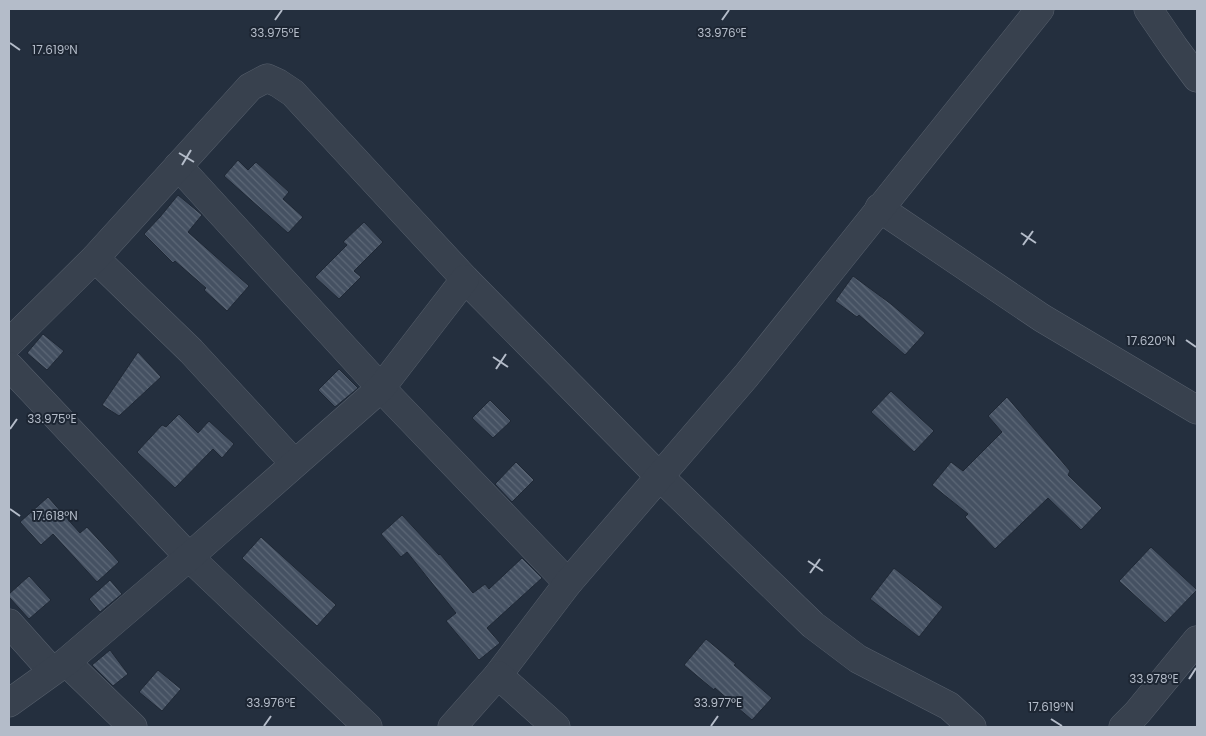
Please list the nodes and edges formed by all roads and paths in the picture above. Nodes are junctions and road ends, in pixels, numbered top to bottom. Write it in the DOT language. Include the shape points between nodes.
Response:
graph roads {
  1 [pos="1040,9"];
  2 [pos="1148,9"];
  3 [pos="1197,78"];
  4 [pos="178,166"];
  5 [pos="879,208"];
  6 [pos="95,258"];
  7 [pos="465,279"];
  8 [pos="9,343"];
  9 [pos="9,366"];
  10 [pos="381,388"];
  11 [pos="1197,410"];
  12 [pos="294,463"];
  13 [pos="659,476"];
  14 [pos="189,558"];
  15 [pos="568,583"];
  16 [pos="9,623"];
  17 [pos="1197,640"];
  18 [pos="59,666"];
  19 [pos="498,675"];
  20 [pos="9,702"];
  21 [pos="133,727"];
  22 [pos="368,727"];
  23 [pos="452,727"];
  24 [pos="556,727"];
  25 [pos="972,727"];
  26 [pos="1122,727"];
  1 -- 5 [label="street"];
  2 -- 3 [label="street"];
  4 -- 6 [label="street"];
  4 -- 7 [label="street" via="250,87 267,78 293,93"];
  4 -- 10 [label="street"];
  5 -- 11 [label="street" via="1042,318"];
  5 -- 13 [label="street" via="746,376"];
  6 -- 8 [label="street"];
  6 -- 12 [label="street" via="191,351"];
  7 -- 10 [label="street"];
  7 -- 13 [label="street"];
  9 -- 14 [label="street"];
  10 -- 12 [label="street"];
  10 -- 15 [label="street"];
  12 -- 14 [label="street"];
  13 -- 15 [label="street"];
  13 -- 25 [label="street" via="813,626 858,659 950,706"];
  14 -- 18 [label="street"];
  14 -- 22 [label="street"];
  15 -- 19 [label="street"];
  16 -- 18 [label="street"];
  17 -- 26 [label="street"];
  18 -- 20 [label="street"];
  18 -- 21 [label="street"];
  19 -- 23 [label="street"];
  19 -- 24 [label="street"];
}
